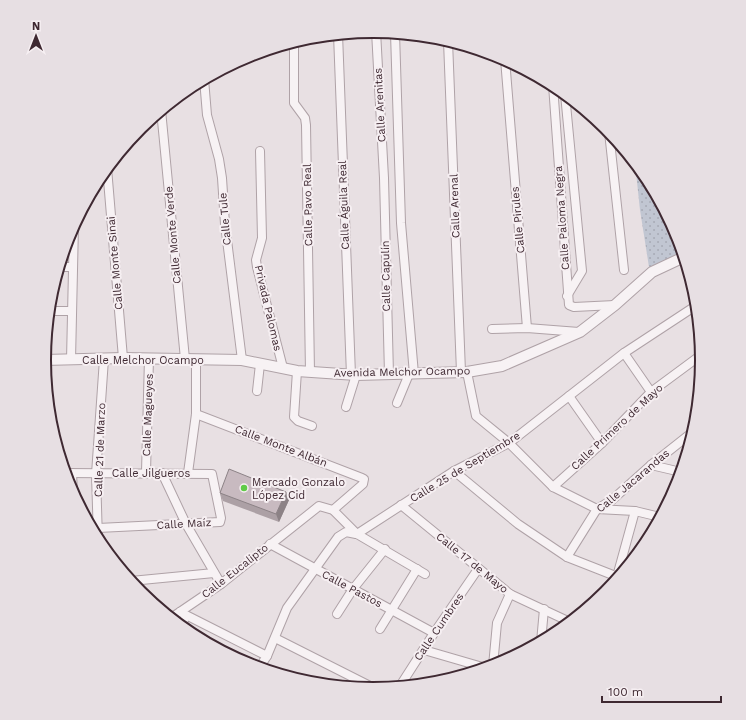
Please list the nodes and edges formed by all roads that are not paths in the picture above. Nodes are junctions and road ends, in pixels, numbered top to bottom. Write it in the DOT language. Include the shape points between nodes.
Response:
graph roads {
  1 [pos="376,38"];
  2 [pos="395,39"];
  3 [pos="338,40"];
  4 [pos="448,47"];
  5 [pos="294,48"];
  6 [pos="506,67"];
  7 [pos="205,86"];
  8 [pos="554,93"];
  9 [pos="566,103"];
  10 [pos="162,117"];
  11 [pos="610,142"];
  12 [pos="260,151"];
  13 [pos="108,177"];
  14 [pos="384,178"];
  15 [pos="74,243"];
  16 [pos="679,259"];
  17 [pos="65,267"];
  18 [pos="73,267"];
  19 [pos="624,270"];
  20 [pos="567,296"];
  21 [pos="615,305"];
  22 [pos="691,309"];
  23 [pos="55,311"];
  24 [pos="72,311"];
  25 [pos="527,328"];
  26 [pos="492,329"];
  27 [pos="580,332"];
  28 [pos="624,354"];
  29 [pos="123,358"];
  30 [pos="149,358"];
  31 [pos="104,359"];
  32 [pos="185,359"];
  33 [pos="196,359"];
  34 [pos="695,359"];
  35 [pos="51,360"];
  36 [pos="71,360"];
  37 [pos="242,360"];
  38 [pos="260,364"];
  39 [pos="283,368"];
  40 [pos="297,371"];
  41 [pos="310,372"];
  42 [pos="464,372"];
  43 [pos="389,374"];
  44 [pos="411,374"];
  45 [pos="354,375"];
  46 [pos="257,391"];
  47 [pos="651,392"];
  48 [pos="569,396"];
  49 [pos="397,403"];
  50 [pos="346,407"];
  51 [pos="196,414"];
  52 [pos="312,426"];
  53 [pos="685,438"];
  54 [pos="509,443"];
  55 [pos="602,443"];
  56 [pos="651,465"];
  57 [pos="454,471"];
  58 [pos="675,471"];
  59 [pos="146,472"];
  60 [pos="72,473"];
  61 [pos="162,473"];
  62 [pos="188,473"];
  63 [pos="96,474"];
  64 [pos="212,474"];
  65 [pos="553,487"];
  66 [pos="401,505"];
  67 [pos="597,509"];
  68 [pos="333,510"];
  69 [pos="635,511"];
  70 [pos="654,516"];
  71 [pos="186,524"];
  72 [pos="98,528"];
  73 [pos="357,534"];
  74 [pos="270,544"];
  75 [pos="384,549"];
  76 [pos="567,557"];
  77 [pos="620,565"];
  78 [pos="315,569"];
  79 [pos="417,569"];
  80 [pos="478,569"];
  81 [pos="214,573"];
  82 [pos="425,574"];
  83 [pos="612,576"];
  84 [pos="138,580"];
  85 [pos="221,584"];
  86 [pos="353,589"];
  87 [pos="510,594"];
  88 [pos="544,609"];
  89 [pos="392,610"];
  90 [pos="183,614"];
  91 [pos="337,614"];
  92 [pos="178,616"];
  93 [pos="182,619"];
  94 [pos="564,619"];
  95 [pos="380,629"];
  96 [pos="434,633"];
  97 [pos="542,634"];
  98 [pos="275,638"];
  99 [pos="424,650"];
  100 [pos="267,656"];
  101 [pos="494,658"];
  102 [pos="263,662"];
  103 [pos="476,665"];
  104 [pos="404,680"];
  105 [pos="361,681"];
  1 -- 14 [label="street, Calle Arenitas"];
  2 -- 44 [label="street" via="401,223"];
  3 -- 45 [label="street, Calle Águila Real"];
  4 -- 42 [label="street, Calle Arenal"];
  5 -- 41 [label="street, Calle Pavo Real" via="294,103 306,125"];
  6 -- 25 [label="street, Calle Pirules"];
  7 -- 37 [label="street, Calle Tule" via="207,115 222,178 225,224"];
  8 -- 20 [label="street, Calle Paloma Negra"];
  9 -- 20 [label="street" via="582,271"];
  10 -- 32 [label="street, Calle Monte Verde"];
  11 -- 19 [label="street"];
  12 -- 39 [label="street, Privada Palomas" via="262,238 256,260"];
  13 -- 29 [label="street, Calle Monte Sinai"];
  14 -- 43 [label="street, Calle Capulín"];
  15 -- 18 [label="street"];
  16 -- 21 [label="street, Avenida Melchor Ocampo" via="652,272"];
  17 -- 18 [label="street"];
  18 -- 24 [label="street"];
  20 -- 21 [label="street" via="572,307"];
  21 -- 27 [label="street, Avenida Melchor Ocampo"];
  22 -- 28 [label="street, Calle 25 de Septiembre"];
  23 -- 24 [label="street"];
  24 -- 36 [label="street"];
  25 -- 26 [label="street"];
  25 -- 27 [label="street"];
  27 -- 42 [label="street, Avenida Melchor Ocampo" via="502,366"];
  28 -- 47 [label="street"];
  28 -- 48 [label="street, Calle 25 de Septiembre"];
  29 -- 30 [label="street, Calle Melchor Ocampo"];
  29 -- 31 [label="street, Calle Melchor Ocampo"];
  30 -- 32 [label="street, Calle Melchor Ocampo"];
  30 -- 59 [label="street, Calle Magueyes"];
  31 -- 36 [label="street, Calle Melchor Ocampo"];
  31 -- 63 [label="street, Calle 21 de Marzo"];
  32 -- 33 [label="street, Calle Melchor Ocampo"];
  33 -- 37 [label="street, Calle Melchor Ocampo"];
  33 -- 51 [label="street"];
  34 -- 47 [label="street, Calle Primero de Mayo"];
  35 -- 36 [label="street, Calle Melchor Ocampo"];
  37 -- 38 [label="street, Avenida Melchor Ocampo"];
  38 -- 39 [label="street, Avenida Melchor Ocampo"];
  38 -- 46 [label="street"];
  39 -- 40 [label="street, Avenida Melchor Ocampo"];
  40 -- 41 [label="street, Avenida Melchor Ocampo"];
  40 -- 52 [label="street" via="294,417"];
  41 -- 45 [label="street, Avenida Melchor Ocampo"];
  42 -- 44 [label="street, Avenida Melchor Ocampo"];
  42 -- 54 [label="street, Calle Arenal" via="476,416"];
  43 -- 44 [label="street, Avenida Melchor Ocampo"];
  43 -- 45 [label="street, Avenida Melchor Ocampo"];
  44 -- 49 [label="street"];
  45 -- 50 [label="street, Calle Águila Real"];
  47 -- 55 [label="street, Calle Primero de Mayo"];
  48 -- 54 [label="street, Calle 25 de Septiembre"];
  48 -- 55 [label="street"];
  51 -- 62 [label="street"];
  51 -- 68 [label="street, Calle Monte Albán" via="360,476 364,480 363,484"];
  53 -- 56 [label="street, Calle Jacarandas"];
  54 -- 57 [label="street, Calle 25 de Septiembre"];
  54 -- 65 [label="street, Calle Arenal"];
  55 -- 65 [label="street, Calle Primero de Mayo"];
  56 -- 58 [label="street"];
  56 -- 67 [label="street, Calle Jacarandas" via="612,500"];
  57 -- 66 [label="street, Calle 25 de Septiembre"];
  57 -- 76 [label="street" via="518,524"];
  59 -- 61 [label="street, Calle Jilgueros"];
  59 -- 63 [label="street, Calle Jilgueros"];
  60 -- 63 [label="street, Calle Jilgueros"];
  61 -- 62 [label="street, Calle Jilgueros"];
  61 -- 71 [label="street"];
  62 -- 64 [label="street, Calle Jilgueros"];
  63 -- 72 [label="street, Calle 21 de Marzo"];
  64 -- 71 [label="street, Calle Maíz" via="221,521"];
  65 -- 67 [label="street, Calle Arenal"];
  66 -- 73 [label="street, Calle 25 de Septiembre"];
  66 -- 80 [label="street, Calle 17 de Mayo"];
  67 -- 69 [label="street"];
  67 -- 76 [label="street, Calle Jacarandas"];
  68 -- 73 [label="street"];
  68 -- 74 [label="street, Calle Eucalipto" via="318,507"];
  69 -- 70 [label="street"];
  69 -- 77 [label="street"];
  71 -- 72 [label="street, Calle Maíz"];
  71 -- 81 [label="street"];
  73 -- 75 [label="street"];
  73 -- 78 [label="street" via="341,534"];
  74 -- 78 [label="street, Calle Pastos"];
  74 -- 85 [label="street, Calle Eucalipto"];
  75 -- 79 [label="street"];
  75 -- 86 [label="street"];
  76 -- 83 [label="street"];
  78 -- 86 [label="street, Calle Pastos"];
  78 -- 98 [label="street" via="287,608"];
  79 -- 82 [label="street"];
  79 -- 89 [label="street"];
  80 -- 87 [label="street, Calle 17 de Mayo"];
  80 -- 96 [label="street, Calle Cumbres"];
  81 -- 84 [label="street"];
  81 -- 85 [label="street"];
  85 -- 90 [label="street, Calle Eucalipto"];
  86 -- 89 [label="street, Calle Pastos"];
  86 -- 91 [label="street"];
  87 -- 88 [label="street, Calle 17 de Mayo"];
  87 -- 101 [label="street" via="496,623"];
  88 -- 94 [label="street, Calle 17 de Mayo"];
  88 -- 97 [label="street"];
  89 -- 95 [label="street"];
  89 -- 96 [label="street, Calle Pastos"];
  90 -- 92 [label="street, Calle Eucalipto"];
  90 -- 93 [label="street"];
  90 -- 100 [label="street"];
  96 -- 99 [label="street, Calle Cumbres"];
  98 -- 100 [label="street"];
  98 -- 105 [label="street"];
  99 -- 103 [label="street"];
  99 -- 104 [label="street, Calle Cumbres"];
  100 -- 102 [label="street"];
}
